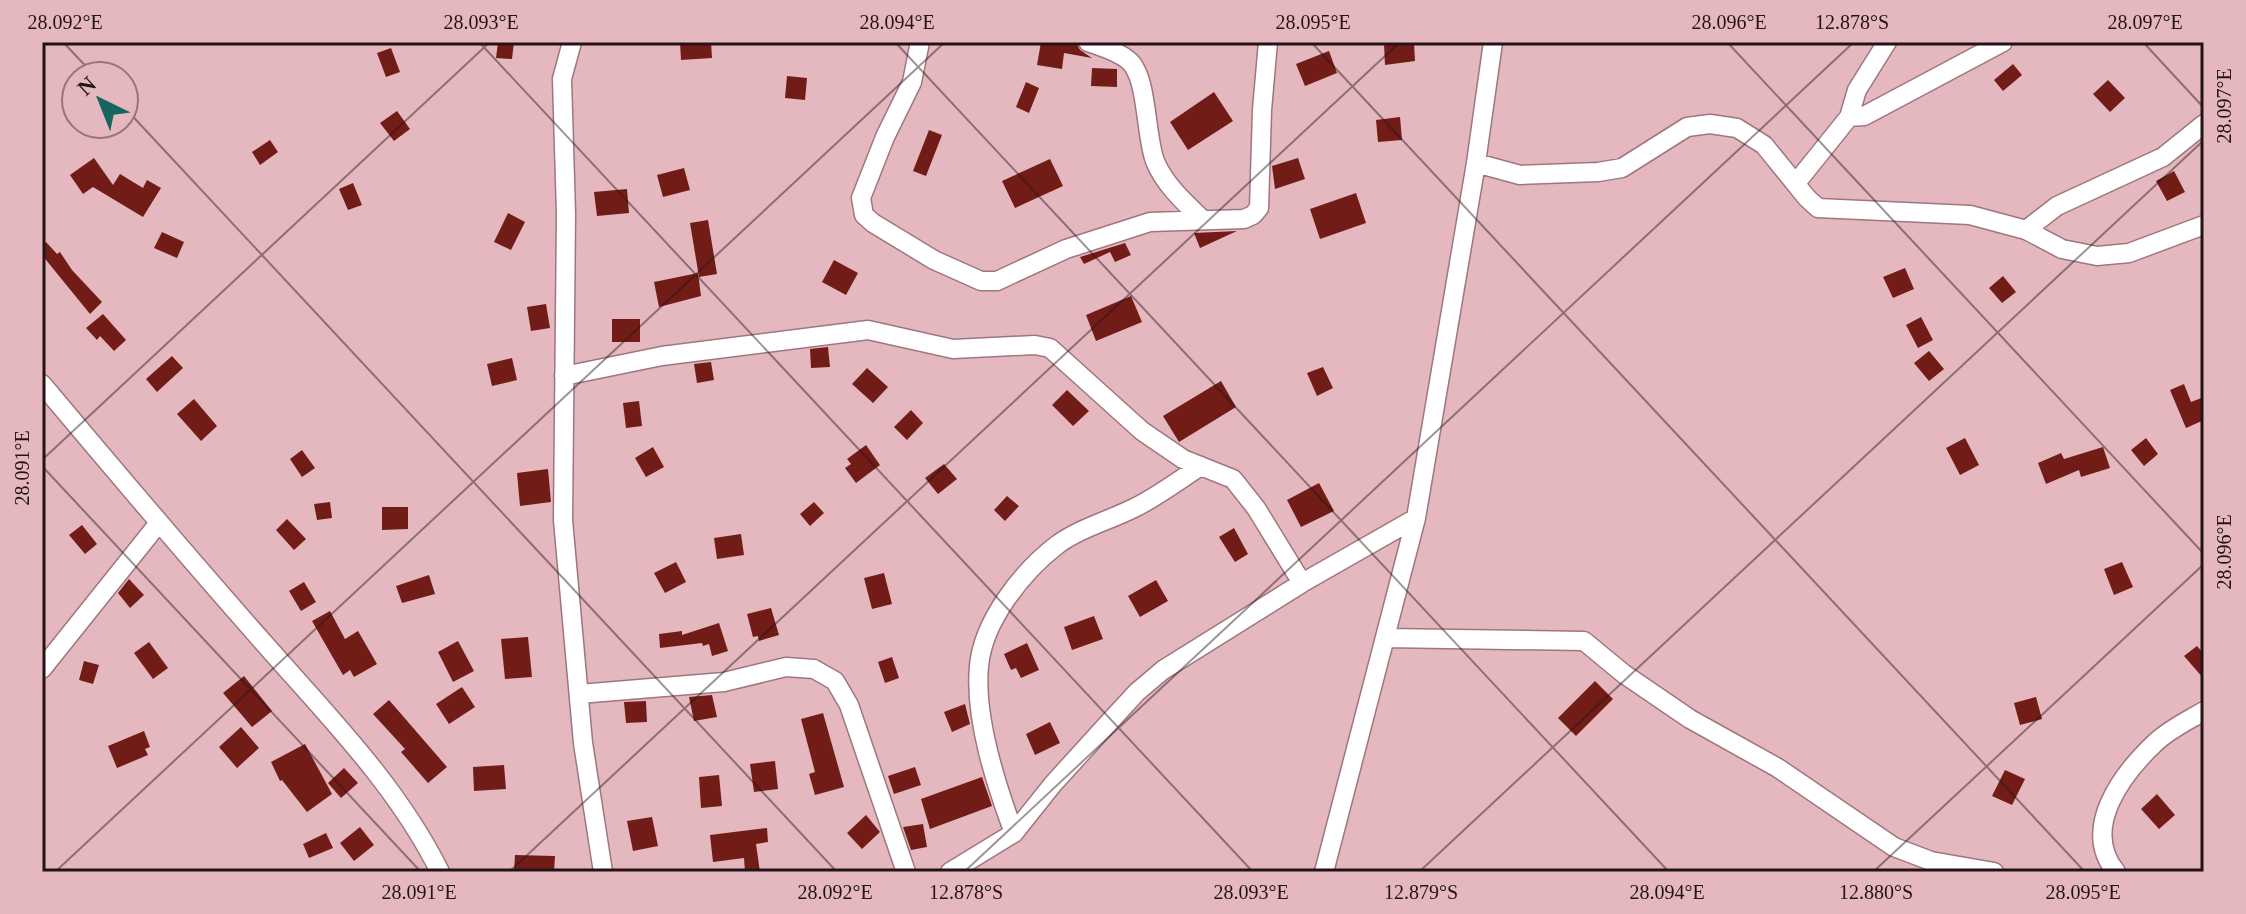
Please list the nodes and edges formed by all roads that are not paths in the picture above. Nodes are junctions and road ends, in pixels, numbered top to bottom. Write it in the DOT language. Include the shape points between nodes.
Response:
graph roads {
  1 [pos="572,42"];
  2 [pos="920,42"];
  3 [pos="1088,42"];
  4 [pos="1268,42"];
  5 [pos="1493,42"];
  6 [pos="1887,42"];
  7 [pos="2003,42"];
  8 [pos="1849,117"];
  9 [pos="2204,124"];
  10 [pos="1476,163"];
  11 [pos="1796,183"];
  12 [pos="1203,220"];
  13 [pos="2204,225"];
  14 [pos="2026,230"];
  15 [pos="564,376"];
  16 [pos="42,384"];
  17 [pos="1201,466"];
  18 [pos="1416,518"];
  19 [pos="158,524"];
  20 [pos="1302,583"];
  21 [pos="1385,638"];
  22 [pos="42,669"];
  23 [pos="579,694"];
  24 [pos="2204,711"];
  25 [pos="1014,833"];
  26 [pos="440,872"];
  27 [pos="603,872"];
  28 [pos="906,872"];
  29 [pos="950,872"];
  30 [pos="1324,872"];
  31 [pos="1994,872"];
  32 [pos="2116,872"];
  1 -- 15 [label="street" via="562,79"];
  2 -- 12 [label="street" via="912,82 861,198 864,215 873,223 934,260 981,281 997,281 1109,233 1150,222"];
  3 -- 12 [label="street" via="1134,65 1156,164"];
  4 -- 12 [label="street" via="1259,208 1244,219"];
  5 -- 10 [label="street"];
  6 -- 8 [label="street" via="1857,90"];
  7 -- 8 [label="street" via="1864,116"];
  8 -- 11 [label="street"];
  9 -- 14 [label="street" via="2163,157 2057,206"];
  10 -- 11 [label="street" via="1520,175 1598,172 1622,168 1687,127 1710,124 1737,128 1764,145"];
  10 -- 18 [label="street"];
  11 -- 14 [label="street" via="1818,208 1970,215"];
  13 -- 14 [label="street" via="2129,253 2097,256 2062,249"];
  15 -- 17 [label="street" via="662,356 855,331 953,349 1035,345 1050,348 1142,431"];
  15 -- 23 [label="street" via="563,520"];
  16 -- 19 [label="street"];
  17 -- 20 [label="street" via="1233,479"];
  17 -- 25 [label="street" via="1135,508 1057,545 1027,574 990,629 979,665 981,697 992,775"];
  18 -- 20 [label="street"];
  18 -- 21 [label="street"];
  19 -- 22 [label="street"];
  19 -- 26 [label="street" via="358,751 421,833"];
  20 -- 25 [label="street" via="1163,670 1137,692"];
  21 -- 30 [label="street"];
  21 -- 31 [label="street" via="1584,641 1690,719 1778,768 1894,847 1931,861"];
  23 -- 27 [label="street"];
  23 -- 28 [label="street" via="724,682 786,667 814,669 835,681 849,705"];
  24 -- 32 [label="street" via="2158,739 2106,810 2104,854"];
  25 -- 29 [label="street"];
}
